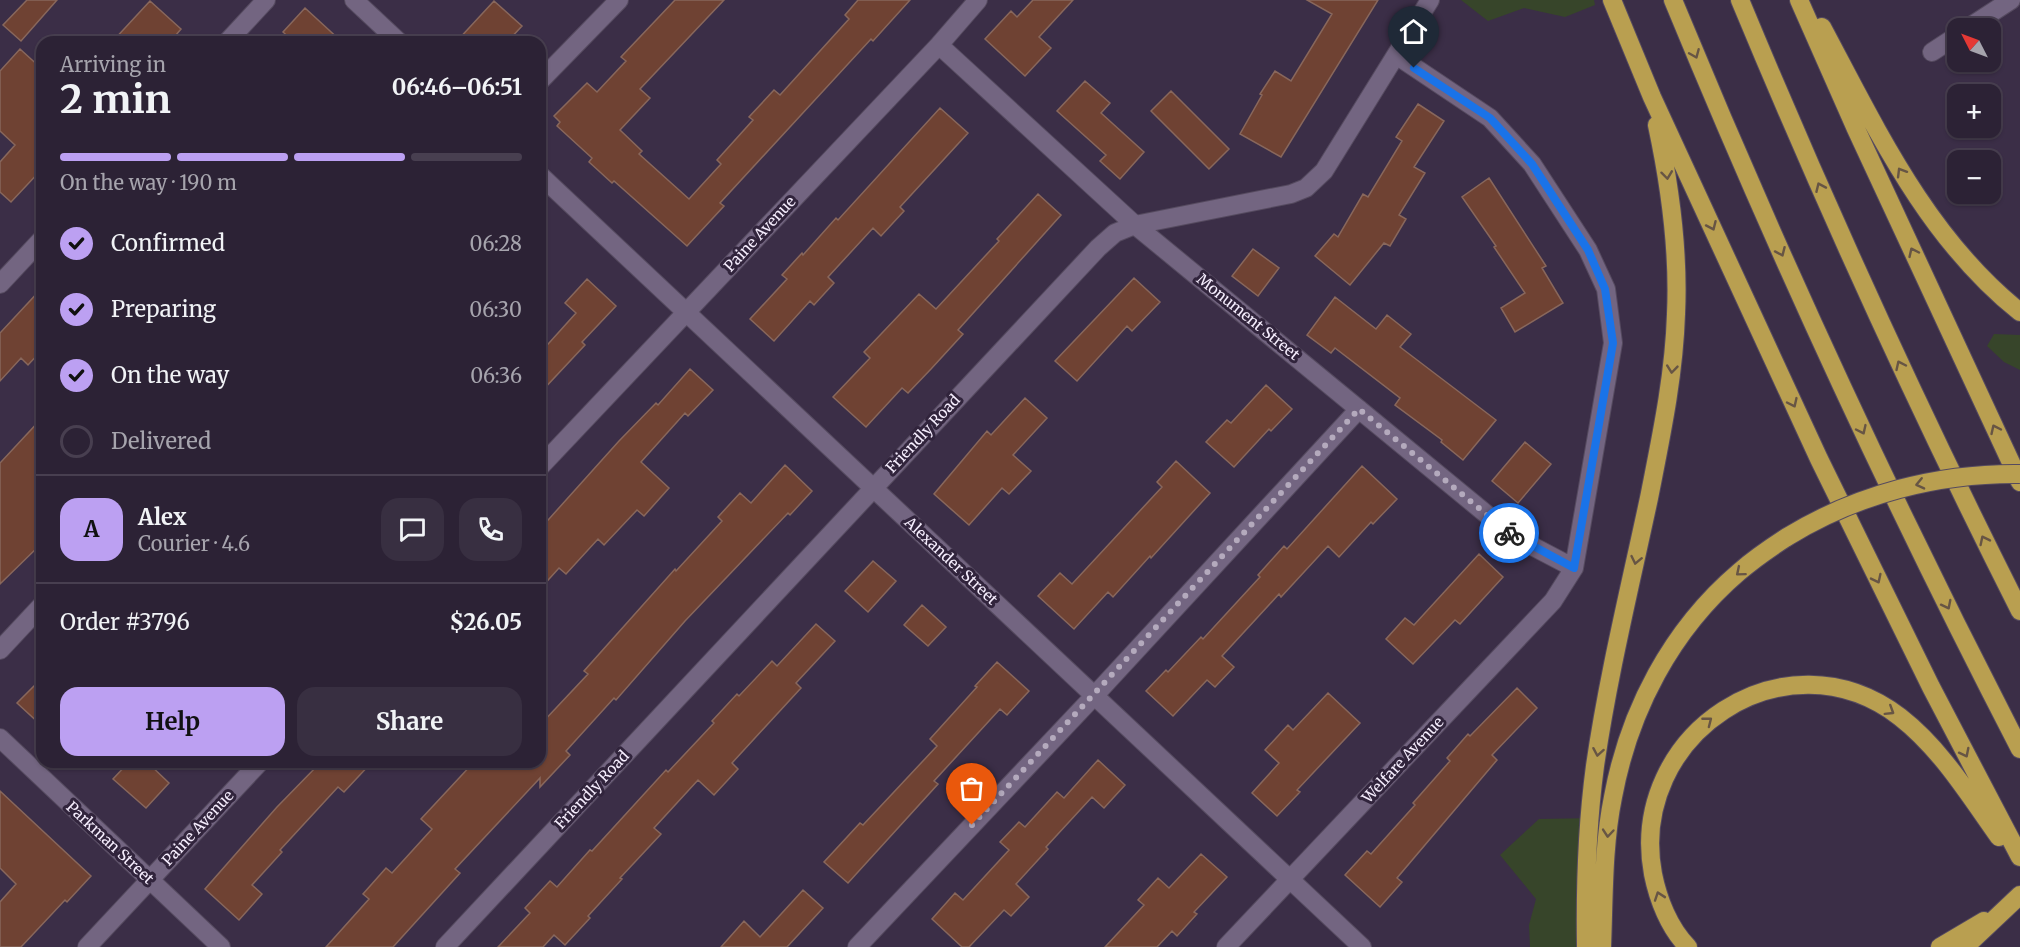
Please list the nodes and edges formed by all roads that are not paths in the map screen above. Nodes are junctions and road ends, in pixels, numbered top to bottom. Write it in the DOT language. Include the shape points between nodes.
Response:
graph roads {
  1 [pos="266,0"];
  2 [pos="354,0"];
  3 [pos="619,0"];
  4 [pos="978,0"];
  5 [pos="1430,0"];
  6 [pos="1612,0"];
  7 [pos="1673,0"];
  8 [pos="1740,0"];
  9 [pos="1799,0"];
  10 [pos="1808,0"];
  11 [pos="2011,0"];
  12 [pos="1983,18"];
  13 [pos="233,36"];
  14 [pos="393,36"];
  15 [pos="1947,42"];
  16 [pos="939,45"];
  17 [pos="1932,52"];
  18 [pos="1395,55"];
  19 [pos="546,75"];
  20 [pos="1652,97"];
  21 [pos="546,181"];
  22 [pos="1135,225"];
  23 [pos="36,245"];
  24 [pos="0,284"];
  25 [pos="686,312"];
  26 [pos="2020,312"];
  27 [pos="1359,409"];
  28 [pos="546,460"];
  29 [pos="2020,474"];
  30 [pos="2020,482"];
  31 [pos="873,487"];
  32 [pos="1574,568"];
  33 [pos="36,611"];
  34 [pos="2020,612"];
  35 [pos="0,650"];
  36 [pos="1095,695"];
  37 [pos="0,738"];
  38 [pos="2020,749"];
  39 [pos="254,768"];
  40 [pos="2020,857"];
  41 [pos="2020,867"];
  42 [pos="1290,879"];
  43 [pos="149,880"];
  44 [pos="2012,903"];
  45 [pos="87,947"];
  46 [pos="221,947"];
  47 [pos="445,947"];
  48 [pos="856,947"];
  49 [pos="1226,947"];
  50 [pos="1362,947"];
  51 [pos="1586,947"];
  52 [pos="1602,947"];
  53 [pos="1688,947"];
  54 [pos="1940,947"];
  55 [pos="1965,947"];
  1 -- 13 [label="street"];
  2 -- 14 [label="street"];
  3 -- 19 [label="street"];
  4 -- 16 [label="street, Paine Avenue"];
  5 -- 18 [label="street, Friendly Road"];
  6 -- 20 [label="highway"];
  7 -- 38 [label="highway, one-way" via="1847,400"];
  34 -- 8 [label="highway, one-way" via="1871,302"];
  30 -- 9 [label="highway, one-way"];
  26 -- 10 [label="highway, one-way" via="1985,281 1920,202"];
  11 -- 12 [label="street"];
  15 -- 17 [label="street"];
  16 -- 22 [label="street, Monument Street"];
  16 -- 25 [label="street, Paine Avenue"];
  18 -- 22 [label="street, Friendly Road" via="1324,171 1306,188"];
  18 -- 32 [label="street" via="1490,118 1532,164 1588,250 1605,289 1613,343"];
  20 -- 40 [label="highway, one-way" via="1840,502"];
  20 -- 51 [label="highway, one-way" via="1666,165 1675,244 1677,314 1665,416 1596,766 1587,858"];
  21 -- 25 [label="street, Alexander Street"];
  22 -- 27 [label="street, Monument Street"];
  22 -- 31 [label="street, Friendly Road" via="1115,233 1098,248"];
  23 -- 24 [label="street"];
  25 -- 28 [label="street, Paine Avenue"];
  25 -- 31 [label="street, Alexander Street"];
  27 -- 32 [label="street, Monument Street" via="1513,536"];
  27 -- 36 [label="street"];
  29 -- 52 [label="highway, one-way, bridge" via="1944,479 1889,492 1835,512 1787,537 1740,571 1699,611 1667,655 1642,702 1624,752 1607,840"];
  31 -- 36 [label="street, Alexander Street"];
  31 -- 47 [label="street, Friendly Road"];
  32 -- 42 [label="street, Welfare Avenue" via="1553,601"];
  33 -- 35 [label="street"];
  36 -- 42 [label="street, Alexander Street"];
  36 -- 48 [label="street"];
  37 -- 43 [label="street, Parkman Street"];
  39 -- 43 [label="street, Paine Avenue"];
  53 -- 41 [label="highway, one-way" via="1672,925 1655,884 1650,841 1657,796 1665,775 1689,738 1742,699 1765,690 1806,685 1838,689 1859,695 1899,716 1952,772"];
  42 -- 49 [label="street, Welfare Avenue"];
  42 -- 50 [label="street, Alexander Street"];
  43 -- 45 [label="street, Paine Avenue"];
  43 -- 46 [label="street, Parkman Street"];
  44 -- 54 [label="highway"];
  44 -- 55 [label="highway"];
}
